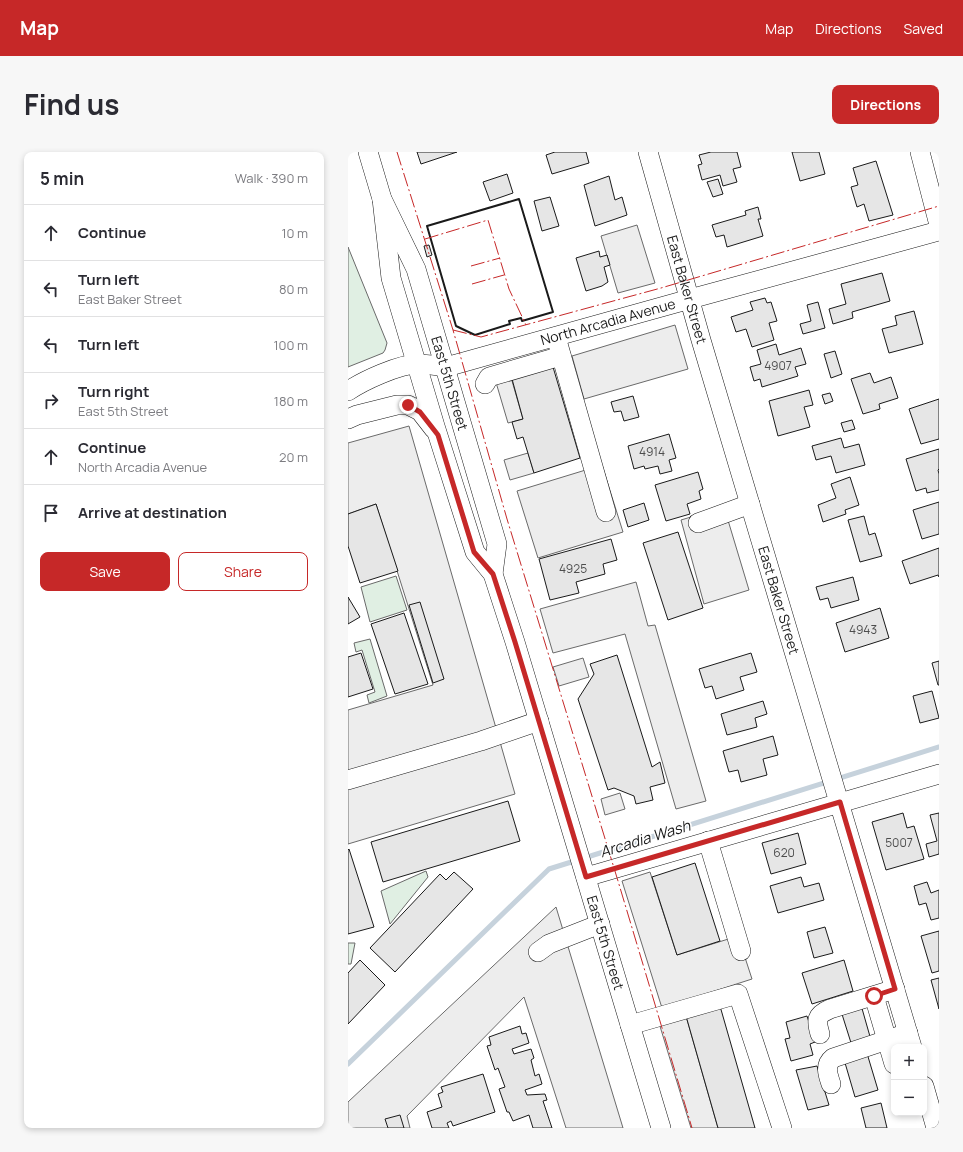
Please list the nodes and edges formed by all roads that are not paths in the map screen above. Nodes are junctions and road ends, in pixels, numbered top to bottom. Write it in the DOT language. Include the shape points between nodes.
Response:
graph roads {
  1 [pos="368,152"];
  2 [pos="648,152"];
  3 [pos="920,152"];
  4 [pos="382,199"];
  5 [pos="939,225"];
  6 [pos="939,231"];
  7 [pos="690,298"];
  8 [pos="556,337"];
  9 [pos="561,356"];
  10 [pos="417,364"];
  11 [pos="446,367"];
  12 [pos="485,384"];
  13 [pos="348,391"];
  14 [pos="348,419"];
  15 [pos="438,435"];
  16 [pos="750,504"];
  17 [pos="606,512"];
  18 [pos="698,522"];
  19 [pos="493,574"];
  20 [pos="539,721"];
  21 [pos="939,774"];
  22 [pos="348,780"];
  23 [pos="840,802"];
  24 [pos="708,841"];
  25 [pos="585,872"];
  26 [pos="600,924"];
  27 [pos="741,951"];
  28 [pos="538,952"];
  29 [pos="895,989"];
  30 [pos="874,996"];
  31 [pos="630,1025"];
  32 [pos="820,1034"];
  33 [pos="887,1040"];
  34 [pos="910,1040"];
  35 [pos="891,1054"];
  36 [pos="831,1084"];
  37 [pos="927,1096"];
  38 [pos="658,1127"];
  39 [pos="782,1128"];
  40 [pos="936,1128"];
  1 -- 4 [label="street, East 5th Street"];
  2 -- 7 [label="street, East Baker Street"];
  3 -- 5 [label="street"];
  4 -- 10 [label="street, East 5th Street" via="391,278"];
  4 -- 11 [label="street, East 5th Street" via="416,269"];
  6 -- 7 [label="street, North Arcadia Avenue"];
  7 -- 8 [label="street, North Arcadia Avenue"];
  7 -- 16 [label="street, East Baker Street"];
  8 -- 9 [label="street"];
  8 -- 11 [label="street, North Arcadia Avenue"];
  9 -- 12 [label="street" via="489,377"];
  9 -- 17 [label="street"];
  10 -- 11 [label="street, North Arcadia Avenue"];
  10 -- 13 [label="street, North Arcadia Avenue" via="396,369"];
  10 -- 15 [label="street, East 5th Street"];
  11 -- 19 [label="street, East 5th Street" via="497,544"];
  14 -- 15 [label="street" via="397,405 408,405 420,412"];
  15 -- 19 [label="street, East 5th Street" via="474,552"];
  16 -- 18 [label="street"];
  16 -- 23 [label="street, East Baker Street"];
  19 -- 20 [label="street, East 5th Street"];
  20 -- 22 [label="street"];
  20 -- 25 [label="street, East 5th Street"];
  21 -- 23 [label="street"];
  23 -- 24 [label="street"];
  23 -- 29 [label="street, East Baker Street"];
  24 -- 25 [label="street"];
  24 -- 27 [label="street"];
  25 -- 26 [label="street, East 5th Street"];
  26 -- 28 [label="street" via="549,944"];
  26 -- 31 [label="street, East 5th Street"];
  29 -- 30 [label="street"];
  29 -- 34 [label="street, East Baker Street"];
  30 -- 32 [label="street" via="822,1013 817,1021"];
  30 -- 33 [label="street"];
  31 -- 38 [label="street, East 5th Street"];
  31 -- 39 [label="street" via="738,994"];
  33 -- 34 [label="street"];
  33 -- 35 [label="street"];
  33 -- 36 [label="street" via="830,1060 827,1066"];
  37 -- 40 [label="street"];
}
